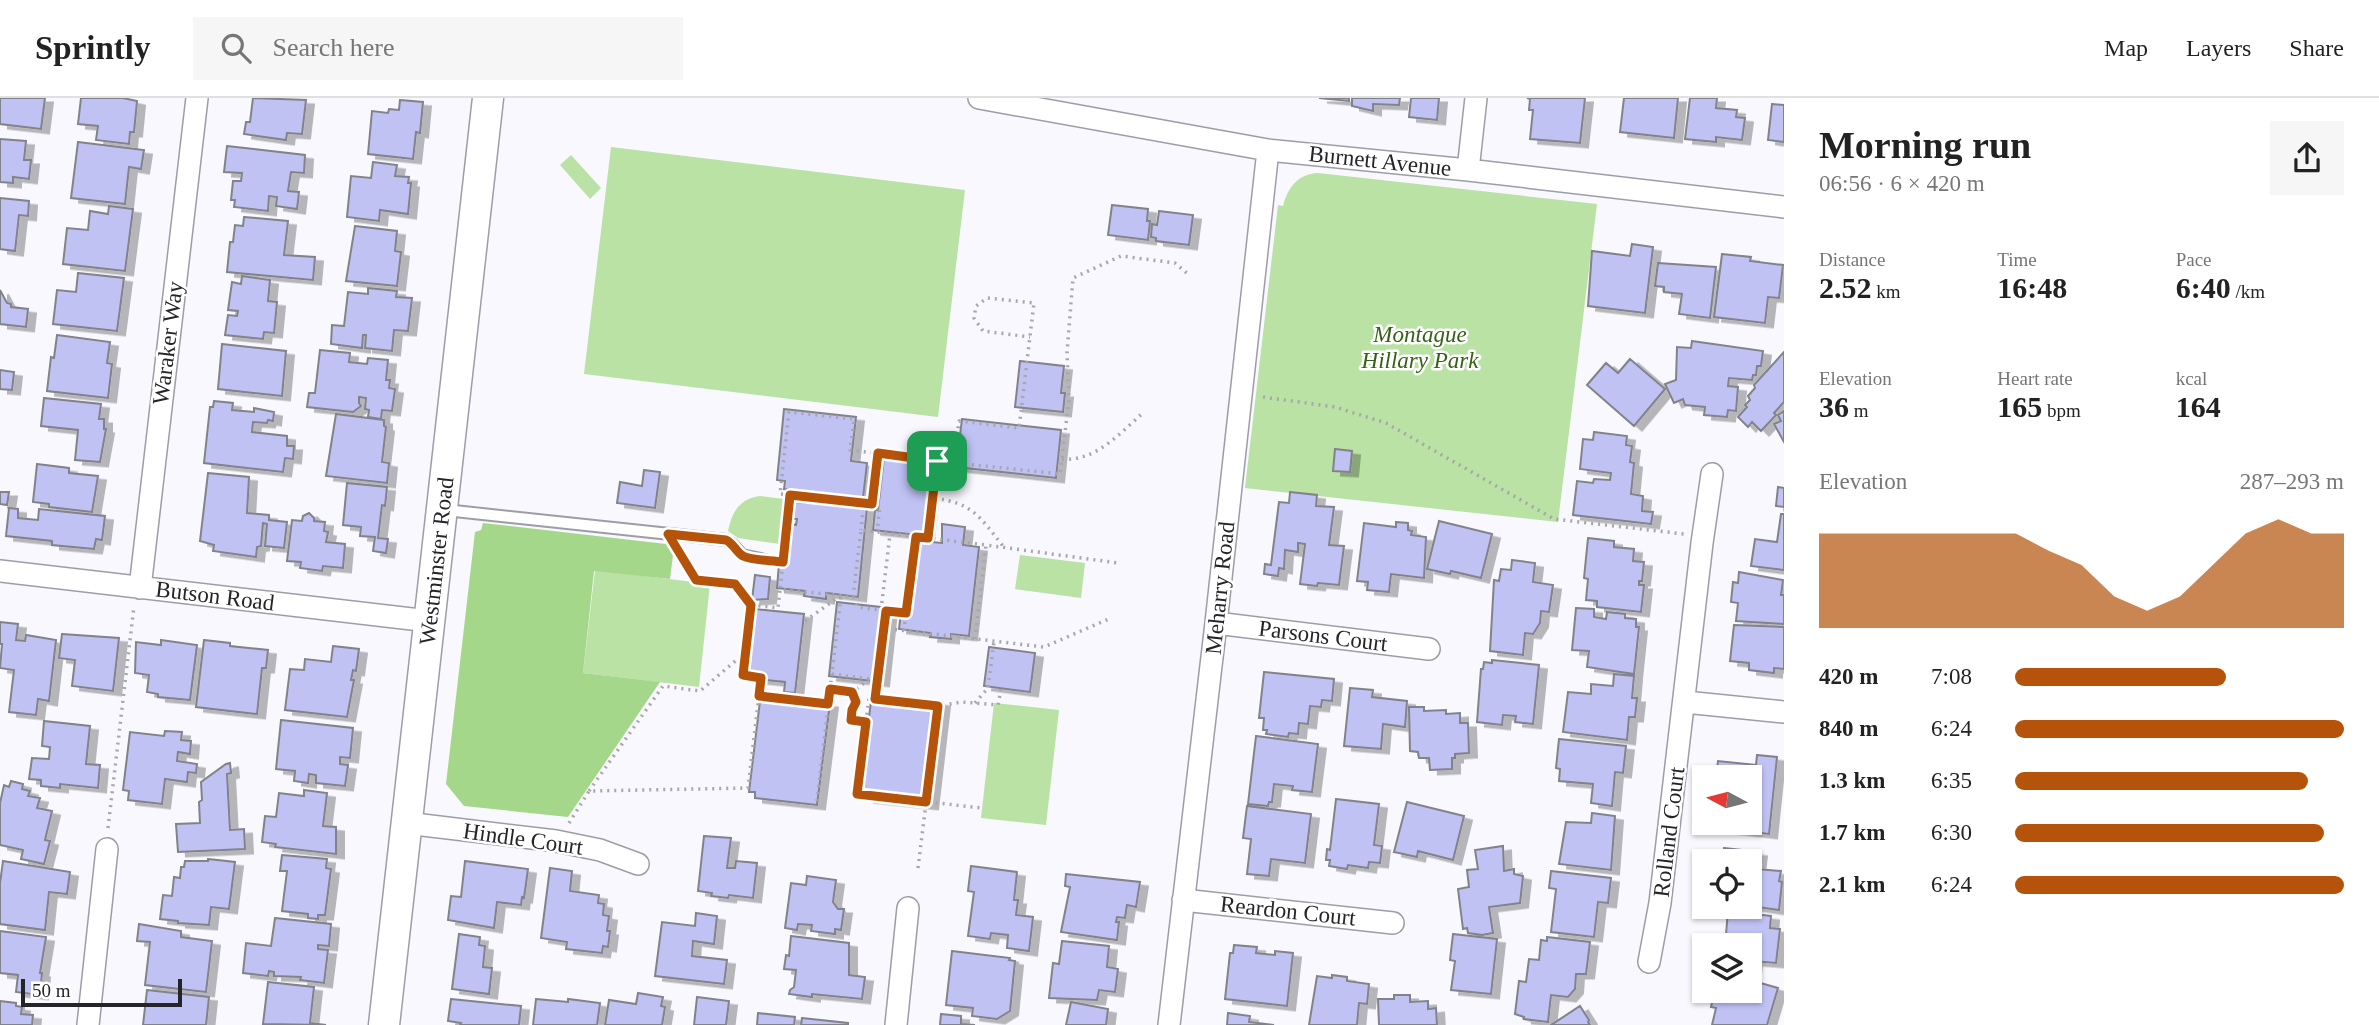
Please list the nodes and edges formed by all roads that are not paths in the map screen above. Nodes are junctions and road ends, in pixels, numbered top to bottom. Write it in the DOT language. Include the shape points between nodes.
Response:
graph roads {
  1 [pos="197,98"];
  2 [pos="488,98"];
  3 [pos="979,98"];
  4 [pos="1476,98"];
  5 [pos="1268,150"];
  6 [pos="1468,170"];
  7 [pos="1784,207"];
  8 [pos="1713,474"];
  9 [pos="442,510"];
  10 [pos="765,560"];
  11 [pos="0,571"];
  12 [pos="140,587"];
  13 [pos="429,621"];
  14 [pos="1216,623"];
  15 [pos="1429,649"];
  16 [pos="1685,702"];
  17 [pos="1784,712"];
  18 [pos="406,822"];
  19 [pos="107,849"];
  20 [pos="638,864"];
  21 [pos="1183,900"];
  22 [pos="908,908"];
  23 [pos="1393,923"];
  24 [pos="1649,962"];
  25 [pos="88,1025"];
  26 [pos="384,1025"];
  27 [pos="896,1025"];
  28 [pos="1169,1025"];
  1 -- 12 [label="street, Waraker Way"];
  2 -- 9 [label="main road, Westminster Road"];
  3 -- 5 [label="street, Burnett Avenue"];
  4 -- 6 [label="street"];
  5 -- 6 [label="street, Burnett Avenue"];
  5 -- 14 [label="street, Meharry Road"];
  6 -- 7 [label="street, Burnett Avenue"];
  8 -- 16 [label="street, Rolland Court"];
  9 -- 10 [label="lane" via="726,540 742,555"];
  9 -- 13 [label="main road, Westminster Road"];
  11 -- 12 [label="street, Butson Road"];
  12 -- 13 [label="street, Butson Road"];
  13 -- 18 [label="main road, Westminster Road"];
  14 -- 15 [label="street, Parsons Court"];
  14 -- 21 [label="street, Meharry Road"];
  16 -- 17 [label="street"];
  16 -- 24 [label="street, Rolland Court"];
  18 -- 20 [label="street, Hindle Court" via="556,841"];
  18 -- 26 [label="main road, Westminster Road"];
  19 -- 25 [label="street"];
  21 -- 23 [label="street, Reardon Court"];
  21 -- 28 [label="street, Meharry Road"];
  22 -- 27 [label="street"];
}
